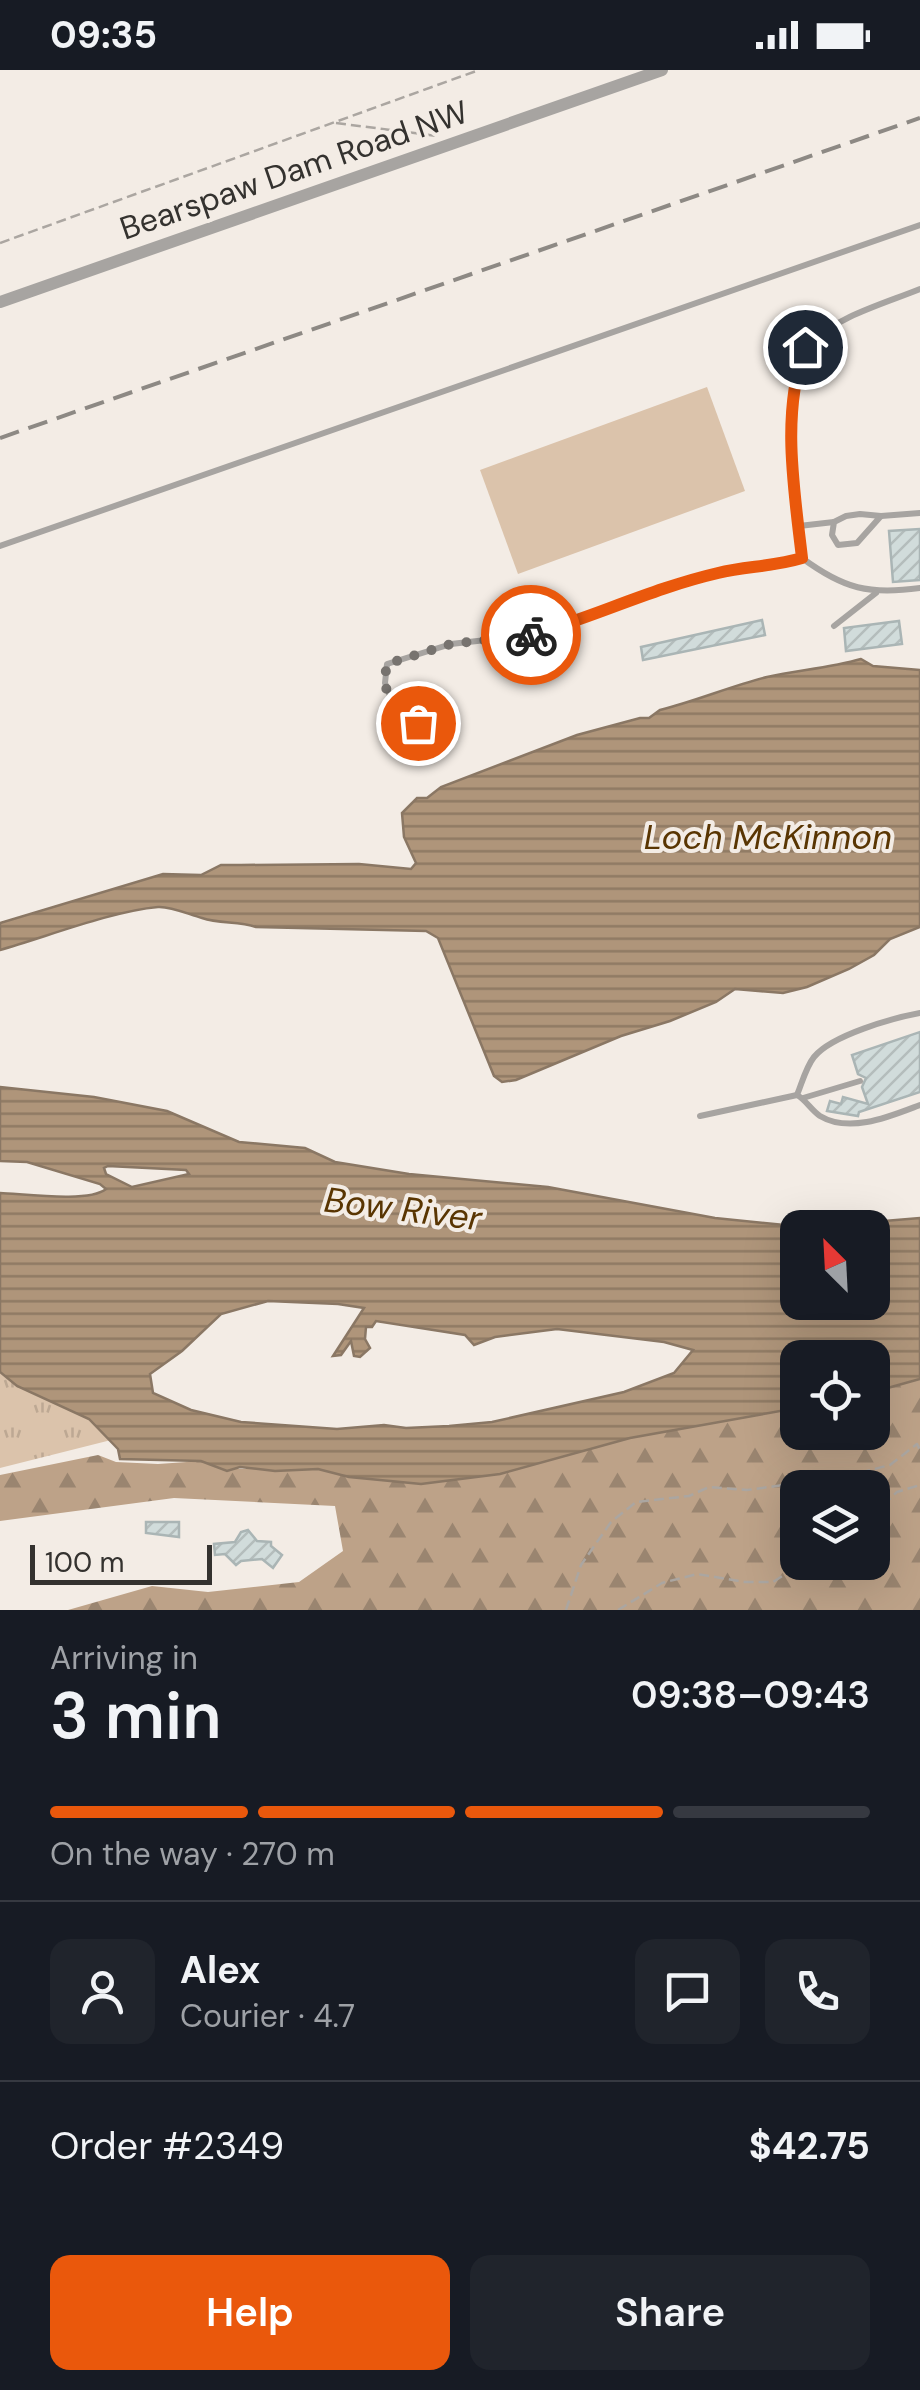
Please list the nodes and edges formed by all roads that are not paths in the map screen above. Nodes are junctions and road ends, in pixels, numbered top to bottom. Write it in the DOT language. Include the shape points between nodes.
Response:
graph roads {
  1 [pos="662,70"];
  2 [pos="920,224"];
  3 [pos="920,290"];
  4 [pos="0,302"];
  5 [pos="920,513"];
  6 [pos="881,516"];
  7 [pos="834,522"];
  8 [pos="799,526"];
  9 [pos="0,546"];
  10 [pos="802,558"];
  11 [pos="920,588"];
  12 [pos="877,592"];
  13 [pos="834,626"];
  14 [pos="418,723"];
  15 [pos="920,1013"];
  16 [pos="860,1081"];
  17 [pos="800,1096"];
  18 [pos="920,1105"];
  19 [pos="700,1116"];
  1 -- 4 [label="street, Bearspaw Dam Road NW"];
  2 -- 9 [label="lane"];
  3 -- 8 [label="lane" via="833,324 805,347 794,378"];
  5 -- 6 [label="lane"];
  6 -- 7 [label="lane"];
  6 -- 7 [label="lane" via="850,546 834,541"];
  7 -- 8 [label="lane"];
  8 -- 10 [label="lane"];
  10 -- 12 [label="lane" via="827,576"];
  10 -- 14 [label="lane" via="639,595 529,635 451,644 387,664 384,683 400,722"];
  11 -- 12 [label="lane"];
  12 -- 13 [label="lane"];
  15 -- 17 [label="lane" via="841,1039 814,1056"];
  16 -- 17 [label="lane"];
  17 -- 18 [label="lane" via="840,1124"];
  17 -- 19 [label="lane"];
}
